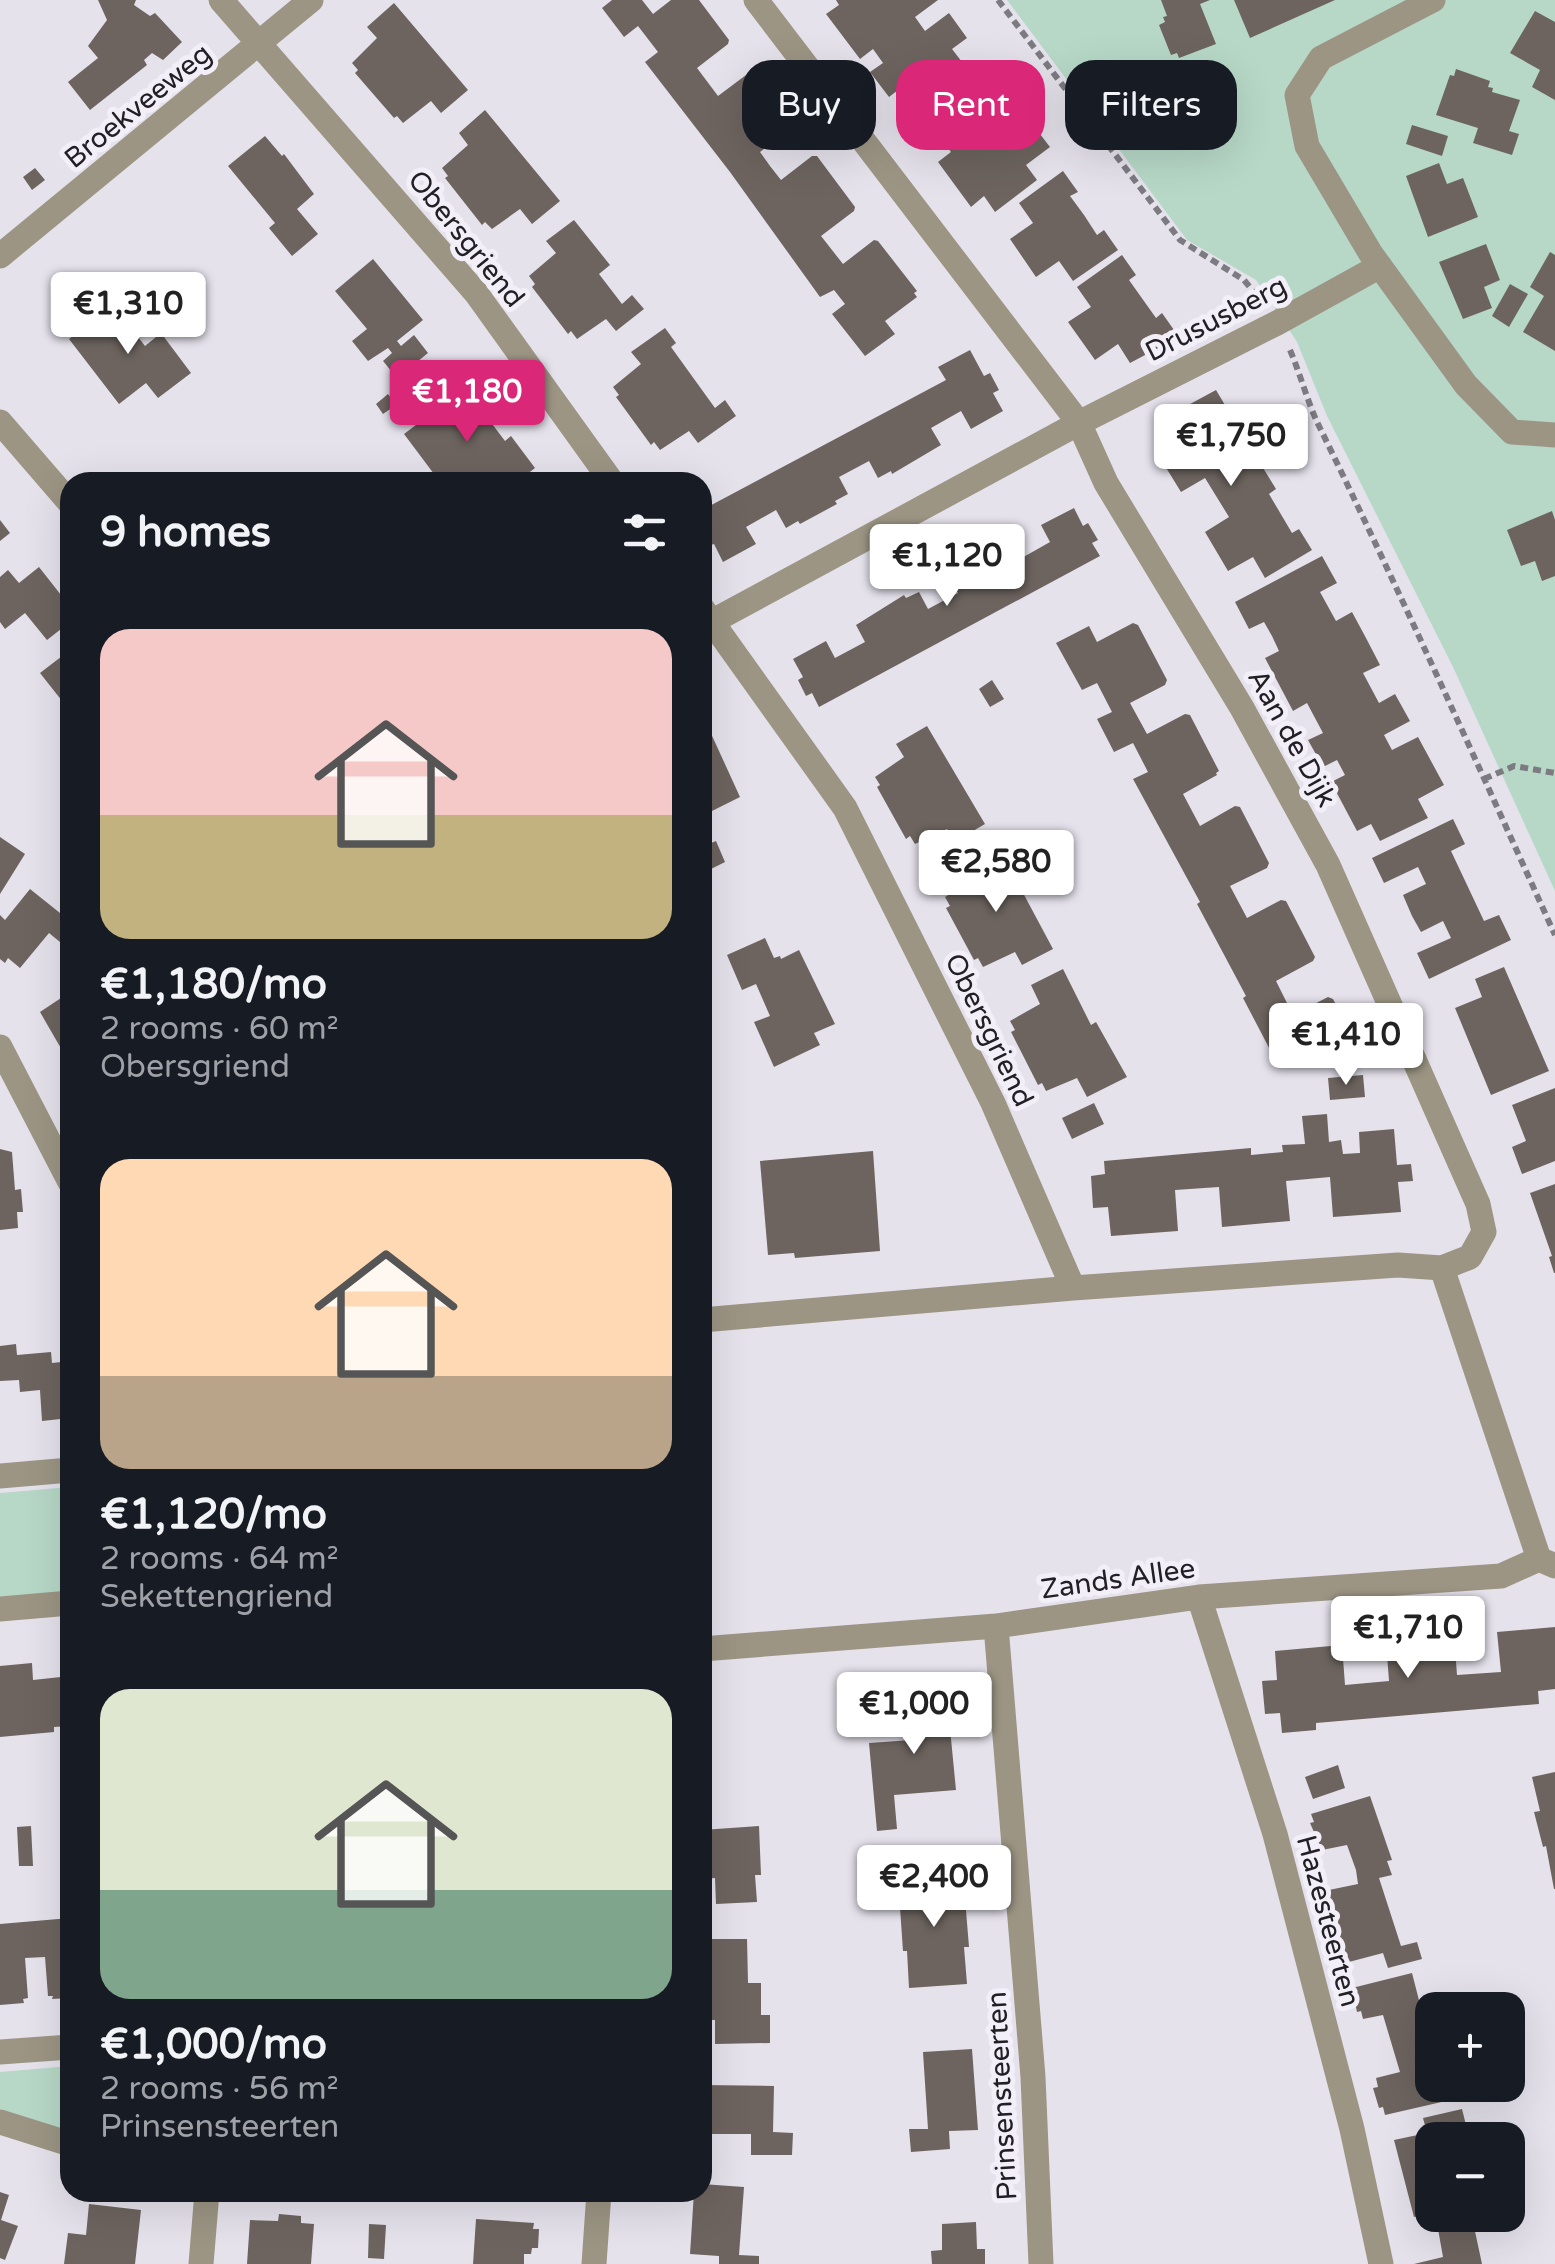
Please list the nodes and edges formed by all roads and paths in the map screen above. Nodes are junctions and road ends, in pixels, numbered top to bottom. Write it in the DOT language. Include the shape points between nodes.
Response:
graph roads {
  1 [pos="221,0"];
  2 [pos="311,0"];
  3 [pos="756,0"];
  4 [pos="998,0"];
  5 [pos="1433,0"];
  6 [pos="262,44"];
  7 [pos="0,256"];
  8 [pos="1380,266"];
  9 [pos="1278,323"];
  10 [pos="0,422"];
  11 [pos="1078,423"];
  12 [pos="1555,435"];
  13 [pos="605,472"];
  14 [pos="60,491"];
  15 [pos="712,616"];
  16 [pos="712,627"];
  17 [pos="1555,773"];
  18 [pos="1484,778"];
  19 [pos="1555,935"];
  20 [pos="0,1047"];
  21 [pos="8,1075"];
  22 [pos="60,1165"];
  23 [pos="1442,1268"];
  24 [pos="1072,1288"];
  25 [pos="712,1319"];
  26 [pos="60,1471"];
  27 [pos="0,1476"];
  28 [pos="1547,1563"];
  29 [pos="1200,1598"];
  30 [pos="60,1604"];
  31 [pos="0,1609"];
  32 [pos="996,1626"];
  33 [pos="712,1649"];
  34 [pos="60,2049"];
  35 [pos="0,2052"];
  36 [pos="0,2122"];
  37 [pos="60,2141"];
  38 [pos="206,2202"];
  39 [pos="598,2202"];
  40 [pos="200,2264"];
  41 [pos="594,2264"];
  42 [pos="1041,2264"];
  43 [pos="1381,2264"];
  1 -- 6 [label="street, Obersgriend"];
  2 -- 6 [label="street, Broekveeweg"];
  3 -- 11 [label="street, Aan de Dijk"];
  4 -- 9 [label="path" via="1180,240 1244,280"];
  5 -- 8 [label="street" via="1321,58 1297,95 1307,146"];
  6 -- 7 [label="street, Broekveeweg"];
  6 -- 13 [label="street, Obersgriend" via="476,293"];
  8 -- 9 [label="street, Drususberg"];
  8 -- 12 [label="street" via="1466,385 1512,432"];
  9 -- 11 [label="street, Drususberg"];
  9 -- 18 [label="path" via="1318,424"];
  10 -- 14 [label="street"];
  11 -- 15 [label="street, Drususberg"];
  11 -- 23 [label="street, Aan de Dijk" via="1106,483 1328,865 1478,1204 1484,1232 1470,1257"];
  16 -- 24 [label="street, Obersgriend" via="845,808 993,1103"];
  17 -- 18 [label="path" via="1514,766"];
  18 -- 19 [label="path"];
  20 -- 21 [label="street"];
  21 -- 22 [label="street"];
  23 -- 24 [label="street" via="1398,1265"];
  23 -- 28 [label="street"];
  24 -- 25 [label="street"];
  26 -- 27 [label="street"];
  28 -- 29 [label="street, Zands Allee" via="1501,1576"];
  29 -- 32 [label="street, Zands Allee"];
  29 -- 43 [label="street, Hazesteerten" via="1275,1834"];
  30 -- 31 [label="street"];
  32 -- 33 [label="street, Zands Allee"];
  32 -- 42 [label="street, Prinsensteerten"];
  34 -- 35 [label="street"];
  36 -- 37 [label="street"];
  38 -- 40 [label="street"];
  39 -- 41 [label="street"];
}
